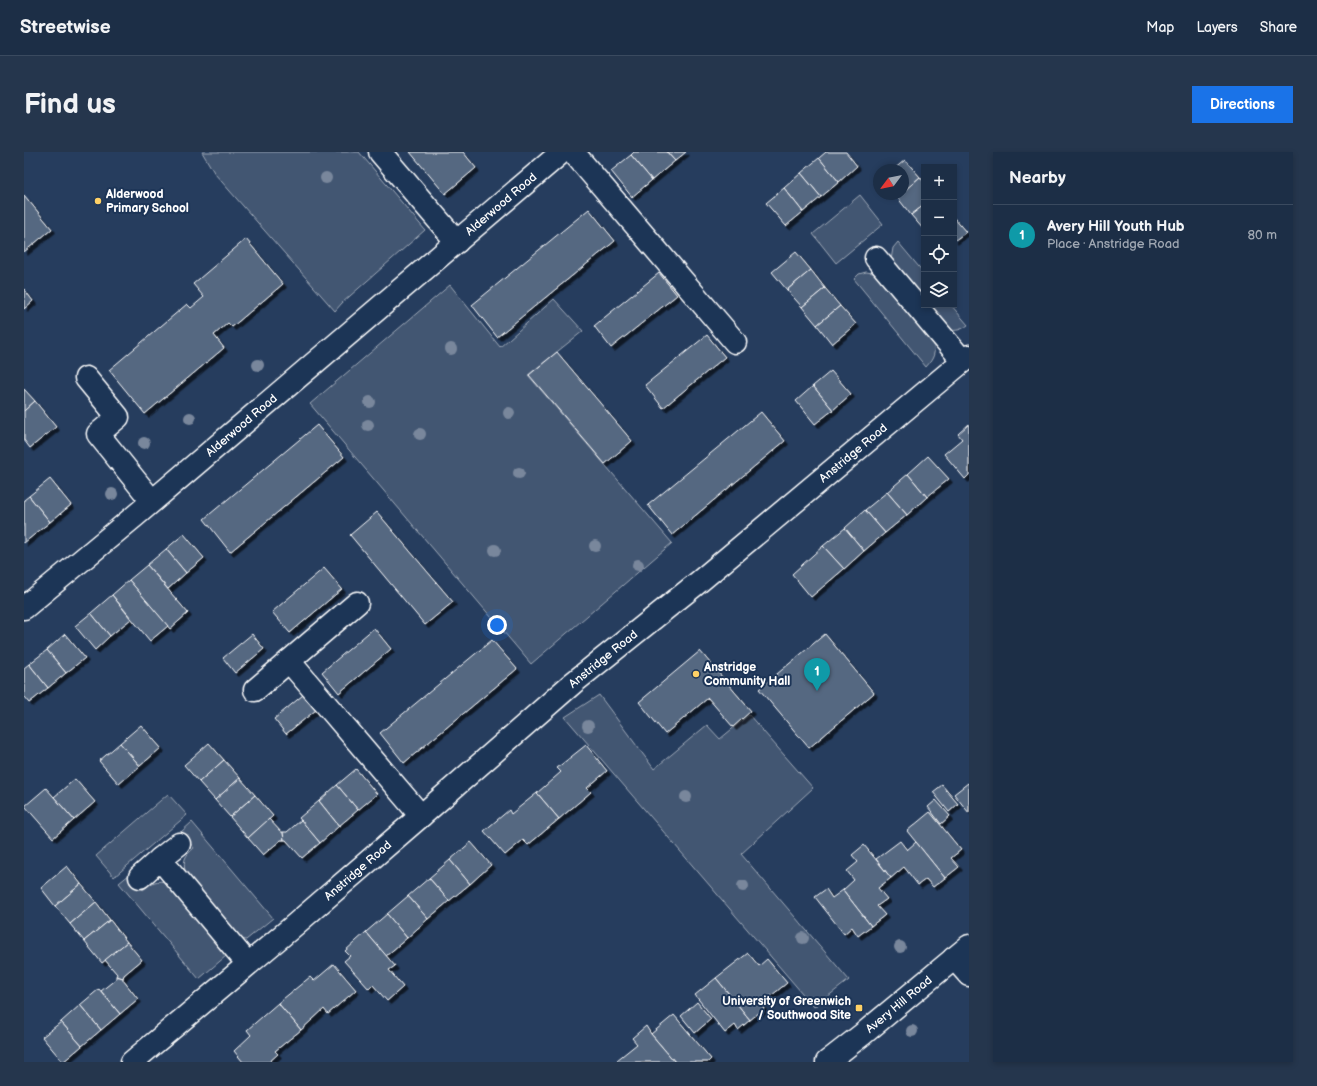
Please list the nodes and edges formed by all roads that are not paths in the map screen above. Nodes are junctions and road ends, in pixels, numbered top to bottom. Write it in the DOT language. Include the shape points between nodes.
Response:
graph roads {
  1 [pos="380,152"];
  2 [pos="560,154"];
  3 [pos="457,242"];
  4 [pos="876,258"];
  5 [pos="734,342"];
  6 [pos="966,358"];
  7 [pos="86,378"];
  8 [pos="152,501"];
  9 [pos="357,603"];
  10 [pos="24,608"];
  11 [pos="289,661"];
  12 [pos="255,690"];
  13 [pos="421,816"];
  14 [pos="179,844"];
  15 [pos="160,859"];
  16 [pos="140,877"];
  17 [pos="962,952"];
  18 [pos="248,964"];
  19 [pos="969,975"];
  20 [pos="132,1062"];
  21 [pos="827,1062"];
  1 -- 3 [label="street, Alderwood Road"];
  2 -- 3 [label="street, Alderwood Road"];
  2 -- 5 [label="street"];
  3 -- 8 [label="street, Alderwood Road"];
  4 -- 6 [label="street, Anstridge Road"];
  6 -- 13 [label="street, Anstridge Road" via="573,683"];
  7 -- 8 [label="street" via="118,417 98,434"];
  8 -- 10 [label="street, Alderwood Road"];
  9 -- 11 [label="street"];
  11 -- 12 [label="street"];
  11 -- 13 [label="street"];
  13 -- 18 [label="street, Anstridge Road"];
  14 -- 15 [label="street"];
  15 -- 16 [label="street"];
  15 -- 18 [label="street"];
  17 -- 19 [label="street"];
  17 -- 21 [label="street, Avery Hill Road"];
  18 -- 20 [label="street, Anstridge Road"];
}
